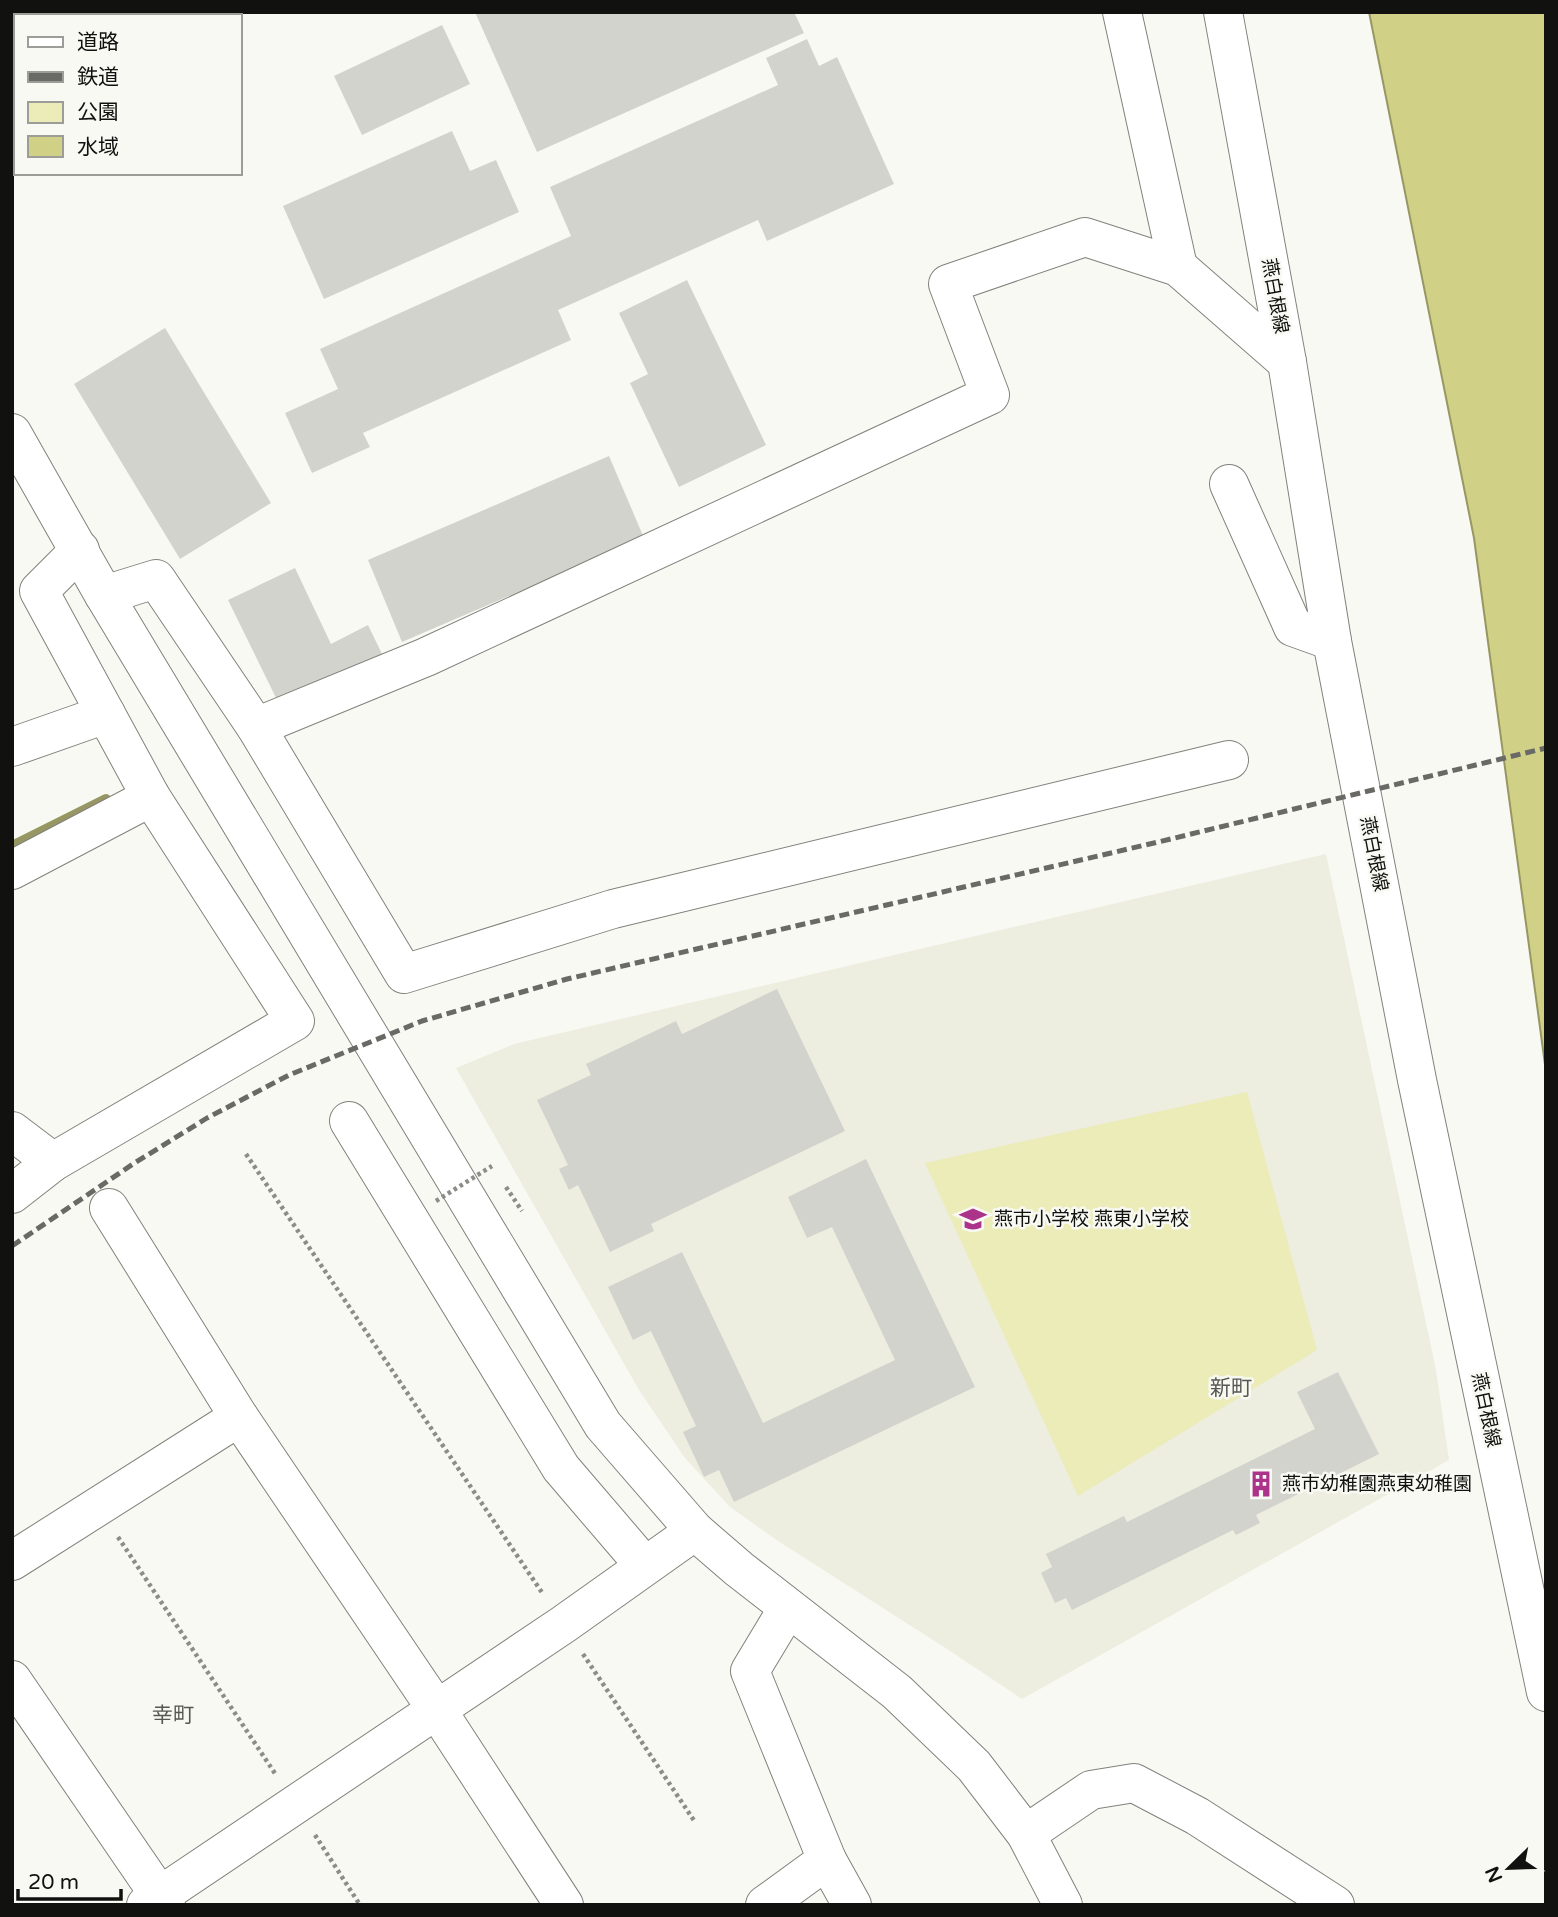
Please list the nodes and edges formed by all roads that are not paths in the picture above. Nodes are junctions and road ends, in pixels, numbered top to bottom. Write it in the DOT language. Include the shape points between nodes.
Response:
graph roads {
  1 [pos="1122,12"];
  2 [pos="1223,12"];
  3 [pos="1178,267"];
  4 [pos="1287,362"];
  5 [pos="12,433"];
  6 [pos="1229,484"];
  7 [pos="80,550"];
  8 [pos="26,590"];
  9 [pos="104,595"];
  10 [pos="1332,641"];
  11 [pos="106,715"];
  12 [pos="256,727"];
  13 [pos="12,747"];
  14 [pos="1229,760"];
  15 [pos="151,797"];
  16 [pos="12,870"];
  17 [pos="349,1121"];
  18 [pos="12,1131"];
  19 [pos="70,1160"];
  20 [pos="12,1195"];
  21 [pos="109,1208"];
  22 [pos="239,1417"];
  23 [pos="695,1531"];
  24 [pos="12,1561"];
  25 [pos="644,1565"];
  26 [pos="788,1608"];
  27 [pos="12,1680"];
  28 [pos="1546,1692"];
  29 [pos="437,1710"];
  30 [pos="1026,1835"];
  31 [pos="827,1860"];
  32 [pos="158,1902"];
  33 [pos="564,1905"];
  34 [pos="765,1905"];
  35 [pos="852,1905"];
  36 [pos="1063,1905"];
  37 [pos="1335,1905"];
  1 -- 3 [label="street"];
  2 -- 4 [label="street, 燕白根線"];
  3 -- 4 [label="street"];
  3 -- 12 [label="street" via="1085,237 948,284 990,395 426,657"];
  4 -- 10 [label="street, 燕白根線"];
  5 -- 7 [label="street"];
  6 -- 10 [label="street" via="1293,627"];
  7 -- 8 [label="street"];
  7 -- 9 [label="street"];
  8 -- 11 [label="street"];
  9 -- 12 [label="street" via="156,579"];
  9 -- 23 [label="street" via="604,1425"];
  10 -- 28 [label="street, 燕白根線" via="1417,1080"];
  11 -- 13 [label="street"];
  11 -- 15 [label="street"];
  12 -- 14 [label="street" via="404,974 612,909"];
  15 -- 16 [label="street"];
  15 -- 19 [label="street" via="295,1021"];
  17 -- 25 [label="street" via="561,1468"];
  18 -- 19 [label="street"];
  19 -- 20 [label="street"];
  21 -- 22 [label="street"];
  22 -- 24 [label="street"];
  22 -- 29 [label="street"];
  23 -- 25 [label="street"];
  23 -- 26 [label="street"];
  25 -- 29 [label="street"];
  26 -- 30 [label="street" via="923,1716 974,1766"];
  26 -- 31 [label="street" via="750,1671"];
  27 -- 32 [label="street"];
  29 -- 32 [label="street"];
  29 -- 33 [label="street"];
  30 -- 36 [label="street"];
  30 -- 37 [label="street" via="1091,1790 1134,1783 1196,1816"];
  31 -- 34 [label="street"];
  31 -- 35 [label="street"];
}
